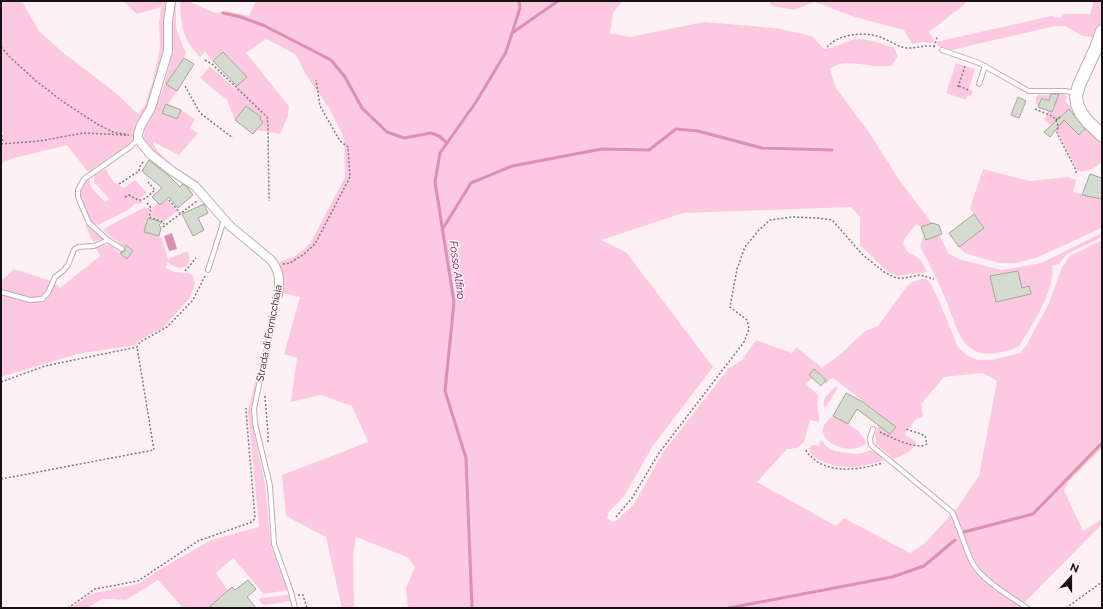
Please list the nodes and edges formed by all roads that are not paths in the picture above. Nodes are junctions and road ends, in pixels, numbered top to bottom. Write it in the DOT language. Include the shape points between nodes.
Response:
graph roads {
  1 [pos="171,1"];
  2 [pos="1102,31"];
  3 [pos="942,50"];
  4 [pos="985,66"];
  5 [pos="979,84"];
  6 [pos="1076,96"];
  7 [pos="1102,135"];
  8 [pos="136,137"];
  9 [pos="224,220"];
  10 [pos="108,240"];
  11 [pos="122,249"];
  12 [pos="208,270"];
  13 [pos="1,292"];
  14 [pos="278,294"];
  15 [pos="873,429"];
  16 [pos="295,608"];
  17 [pos="1027,608"];
  1 -- 8 [label="street" via="168,51 152,108"];
  2 -- 6 [label="street"];
  3 -- 4 [label="lane"];
  4 -- 5 [label="lane"];
  4 -- 6 [label="lane" via="1029,92 1065,91"];
  6 -- 7 [label="street" via="1081,113"];
  8 -- 9 [label="street" via="150,154 195,186"];
  8 -- 10 [label="lane" via="130,147 84,179 78,190 78,197 89,223"];
  9 -- 12 [label="lane"];
  9 -- 14 [label="street, Strada di Fornicchiaia" via="276,266 280,283"];
  10 -- 11 [label="lane"];
  10 -- 13 [label="lane" via="74,250 68,265 55,277 48,293 42,299 30,300"];
  14 -- 16 [label="lane, Strada di Fornicchiaia" via="254,409 270,486 274,544"];
  15 -- 17 [label="lane" via="871,445 952,512 977,570"];
}
